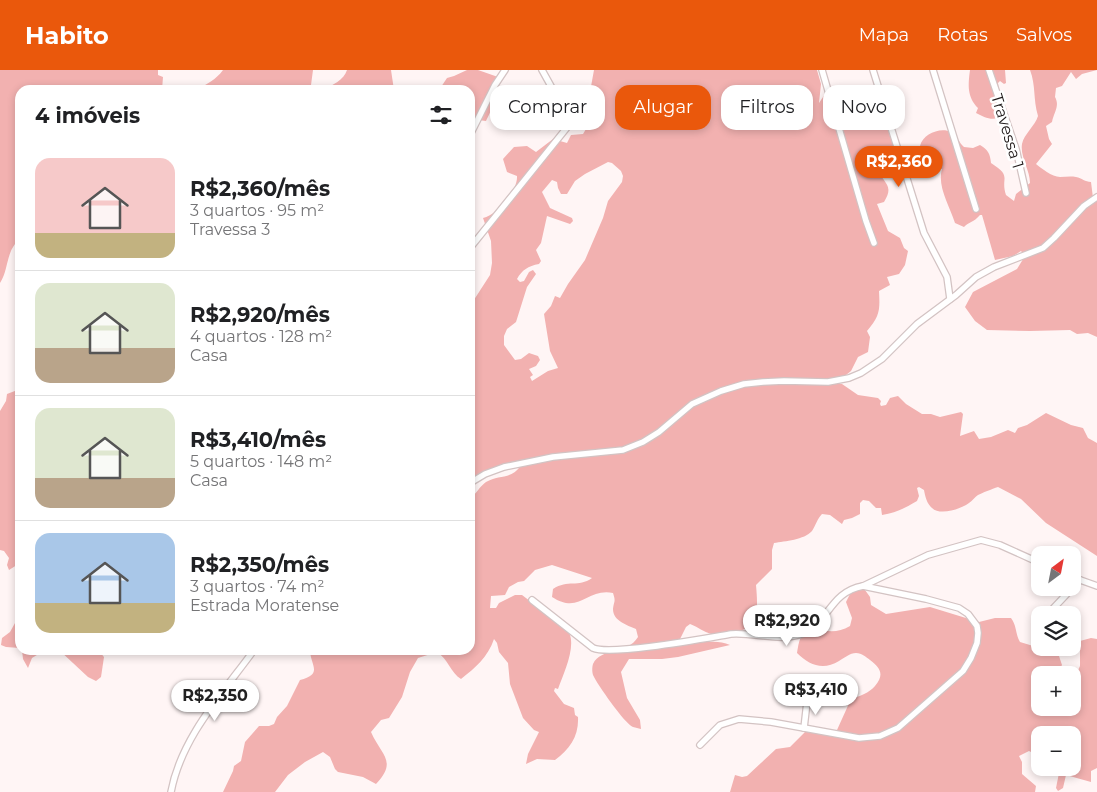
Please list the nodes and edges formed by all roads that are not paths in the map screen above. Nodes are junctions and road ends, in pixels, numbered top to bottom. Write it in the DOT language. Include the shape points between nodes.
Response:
graph roads {
  1 [pos="505,70"];
  2 [pos="542,70"];
  3 [pos="822,70"];
  4 [pos="873,70"];
  5 [pos="933,70"];
  6 [pos="989,70"];
  7 [pos="475,125"];
  8 [pos="1026,193"];
  9 [pos="1097,198"];
  10 [pos="976,210"];
  11 [pos="475,242"];
  12 [pos="874,243"];
  13 [pos="950,299"];
  14 [pos="475,480"];
  15 [pos="1031,559"];
  16 [pos="1081,580"];
  17 [pos="863,586"];
  18 [pos="1097,586"];
  19 [pos="1065,596"];
  20 [pos="532,600"];
  21 [pos="1055,606"];
  22 [pos="250,655"];
  23 [pos="807,702"];
  24 [pos="804,728"];
  25 [pos="700,745"];
  26 [pos="171,792"];
  1 -- 7 [label="street"];
  2 -- 11 [label="street" via="567,115 569,125"];
  3 -- 12 [label="street"];
  4 -- 13 [label="street" via="924,233 947,278"];
  5 -- 10 [label="street"];
  6 -- 8 [label="street, Travessa 1" via="1016,149"];
  9 -- 13 [label="street" via="1084,206 1043,248 985,271"];
  13 -- 14 [label="street" via="917,324 882,359 849,378 737,386 692,404 659,432 623,450 553,457 504,467"];
  15 -- 17 [label="street" via="981,540 928,555"];
  16 -- 18 [label="street"];
  17 -- 20 [label="street" via="842,595 811,629 799,635 736,634 611,651 593,648"];
  17 -- 24 [label="street" via="959,608 977,626 977,644 972,658 963,671 891,733 859,738"];
  19 -- 21 [label="street"];
  22 -- 26 [label="street" via="181,756"];
  23 -- 24 [label="street"];
  24 -- 25 [label="street" via="739,719 720,725"];
}
